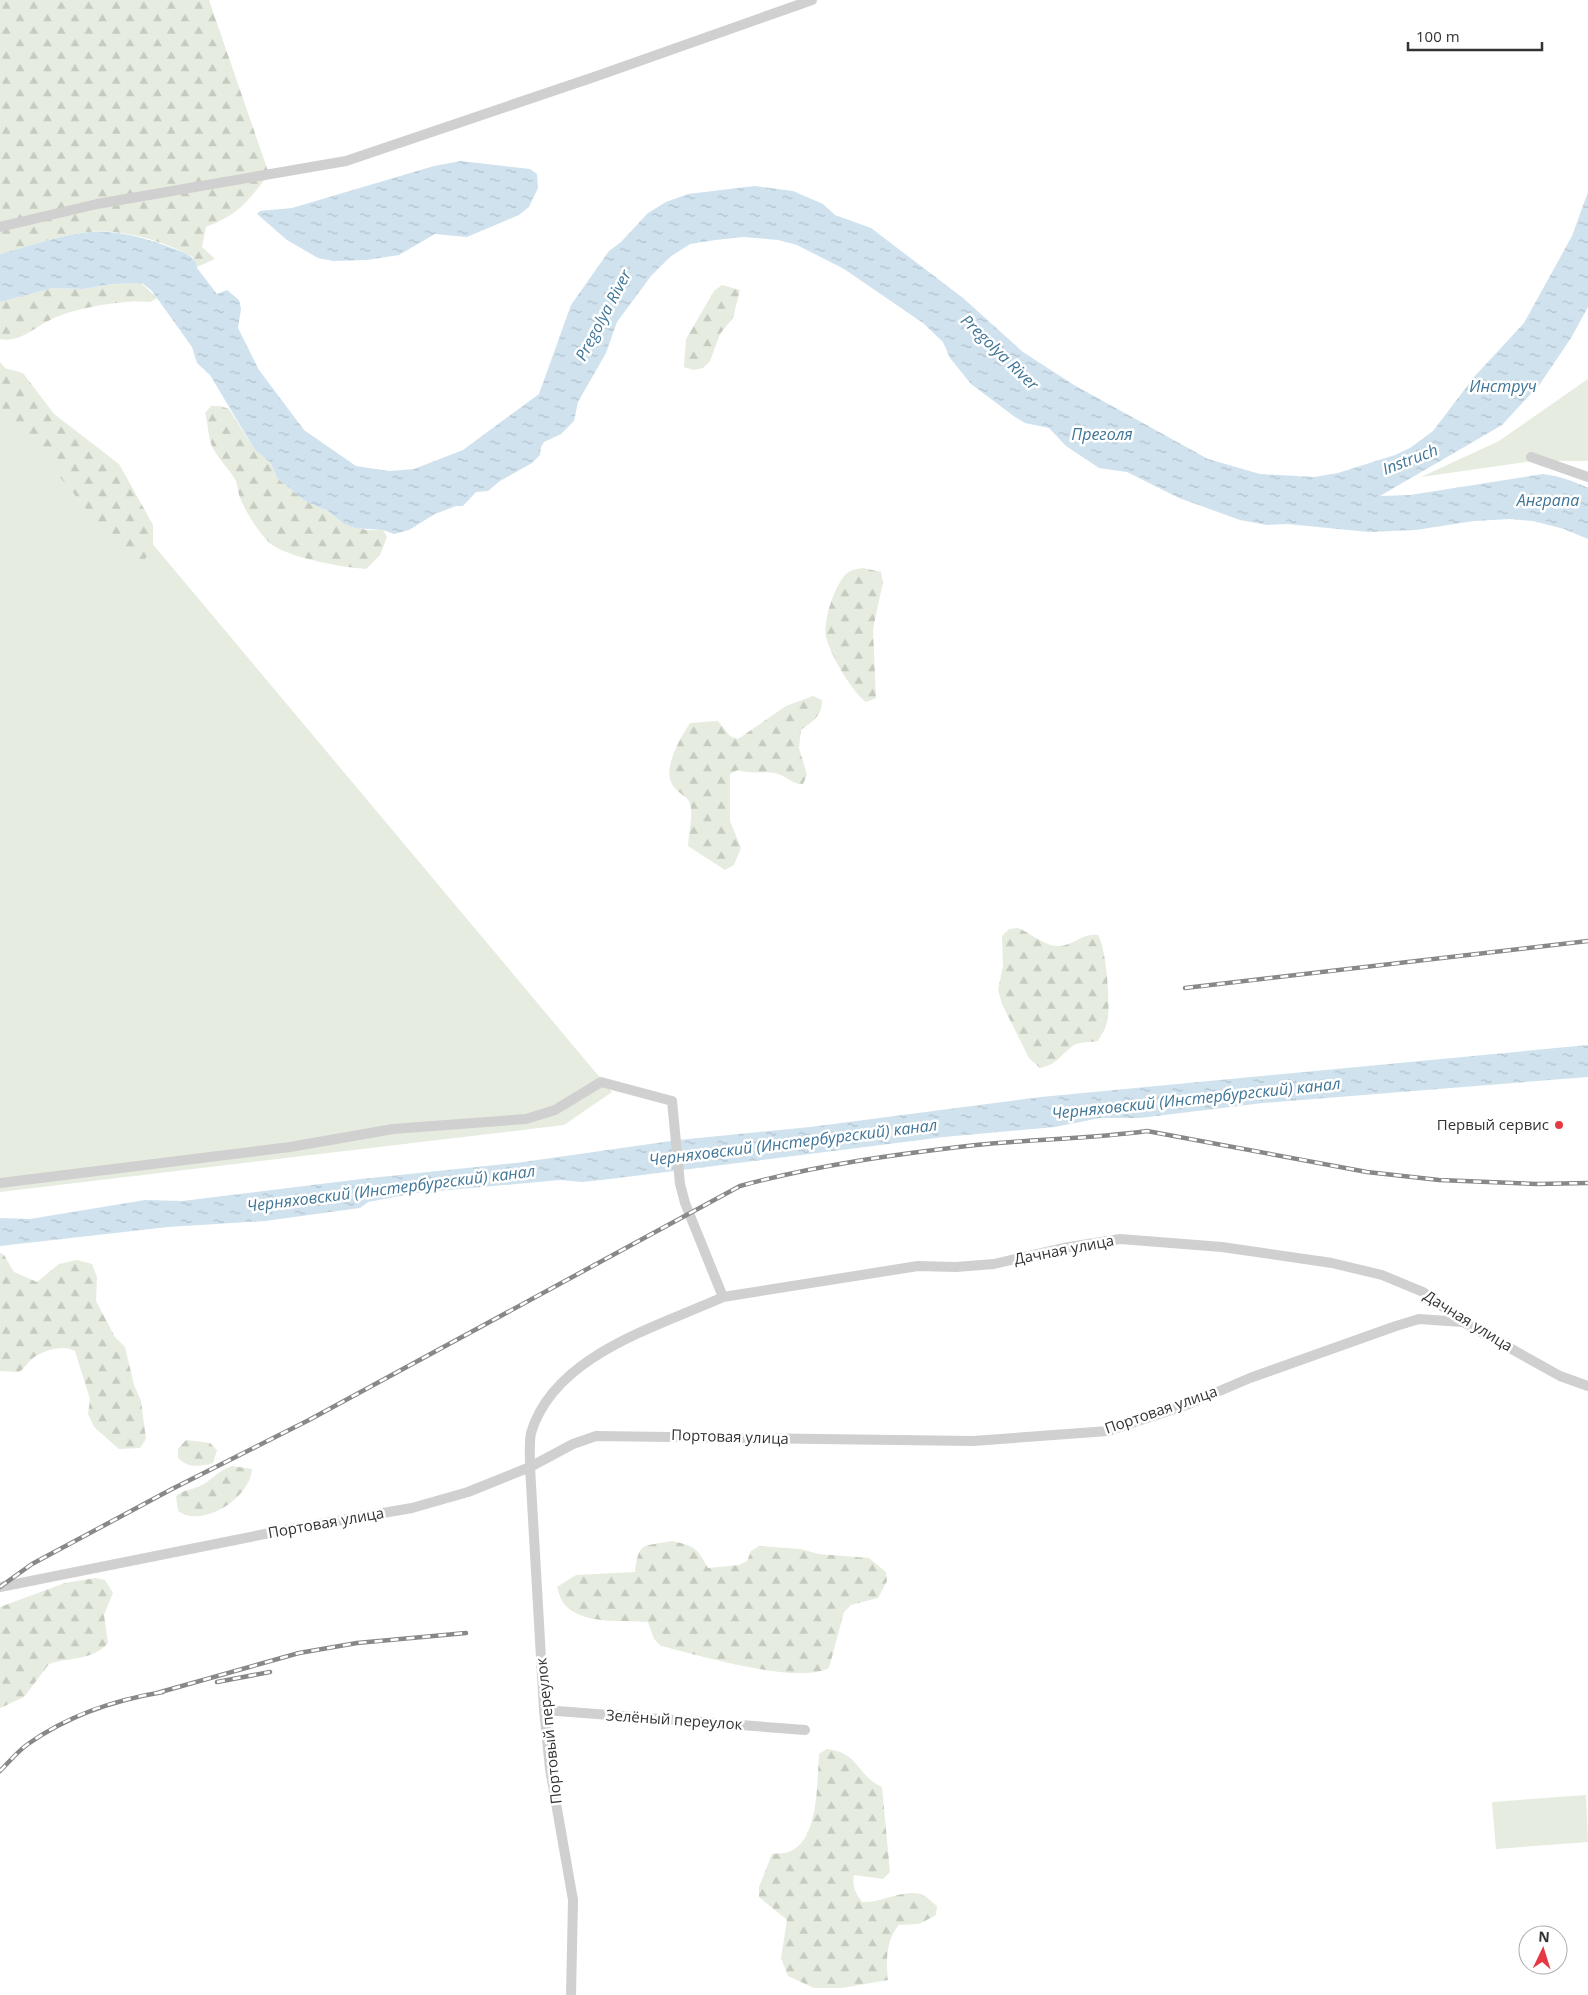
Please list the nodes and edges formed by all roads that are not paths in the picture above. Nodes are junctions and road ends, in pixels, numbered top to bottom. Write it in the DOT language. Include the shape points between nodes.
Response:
graph roads {
  1 [pos="812,0"];
  2 [pos="0,227"];
  3 [pos="1531,457"];
  4 [pos="1588,477"];
  5 [pos="0,1183"];
  6 [pos="723,1297"];
  7 [pos="1462,1322"];
  8 [pos="1588,1386"];
  9 [pos="530,1467"];
  10 [pos="0,1587"];
  11 [pos="544,1710"];
  12 [pos="805,1730"];
  13 [pos="571,1995"];
  1 -- 2 [label="street" via="346,161 97,204"];
  3 -- 4 [label="street"];
  5 -- 6 [label="street" via="290,1147 393,1129 526,1119 556,1110 601,1082 672,1101 680,1184 688,1215"];
  6 -- 7 [label="street, Дачная улица" via="918,1266 994,1264 1120,1239 1222,1247 1332,1263 1374,1273 1422,1292"];
  6 -- 9 [label="street, Дачная улица" via="618,1342 576,1369 547,1399 537,1416 531,1435"];
  7 -- 8 [label="street, Дачная улица" via="1560,1376"];
  7 -- 9 [label="street, Портовая улица" via="1419,1319 1396,1326 1108,1431 973,1441 603,1435 572,1444"];
  9 -- 10 [label="street, Портовая улица" via="468,1492 412,1508"];
  9 -- 11 [label="street, Портовый переулок"];
  11 -- 12 [label="street, Зелёный переулок"];
  11 -- 13 [label="street, Портовый переулок" via="550,1769 573,1900"];
}
